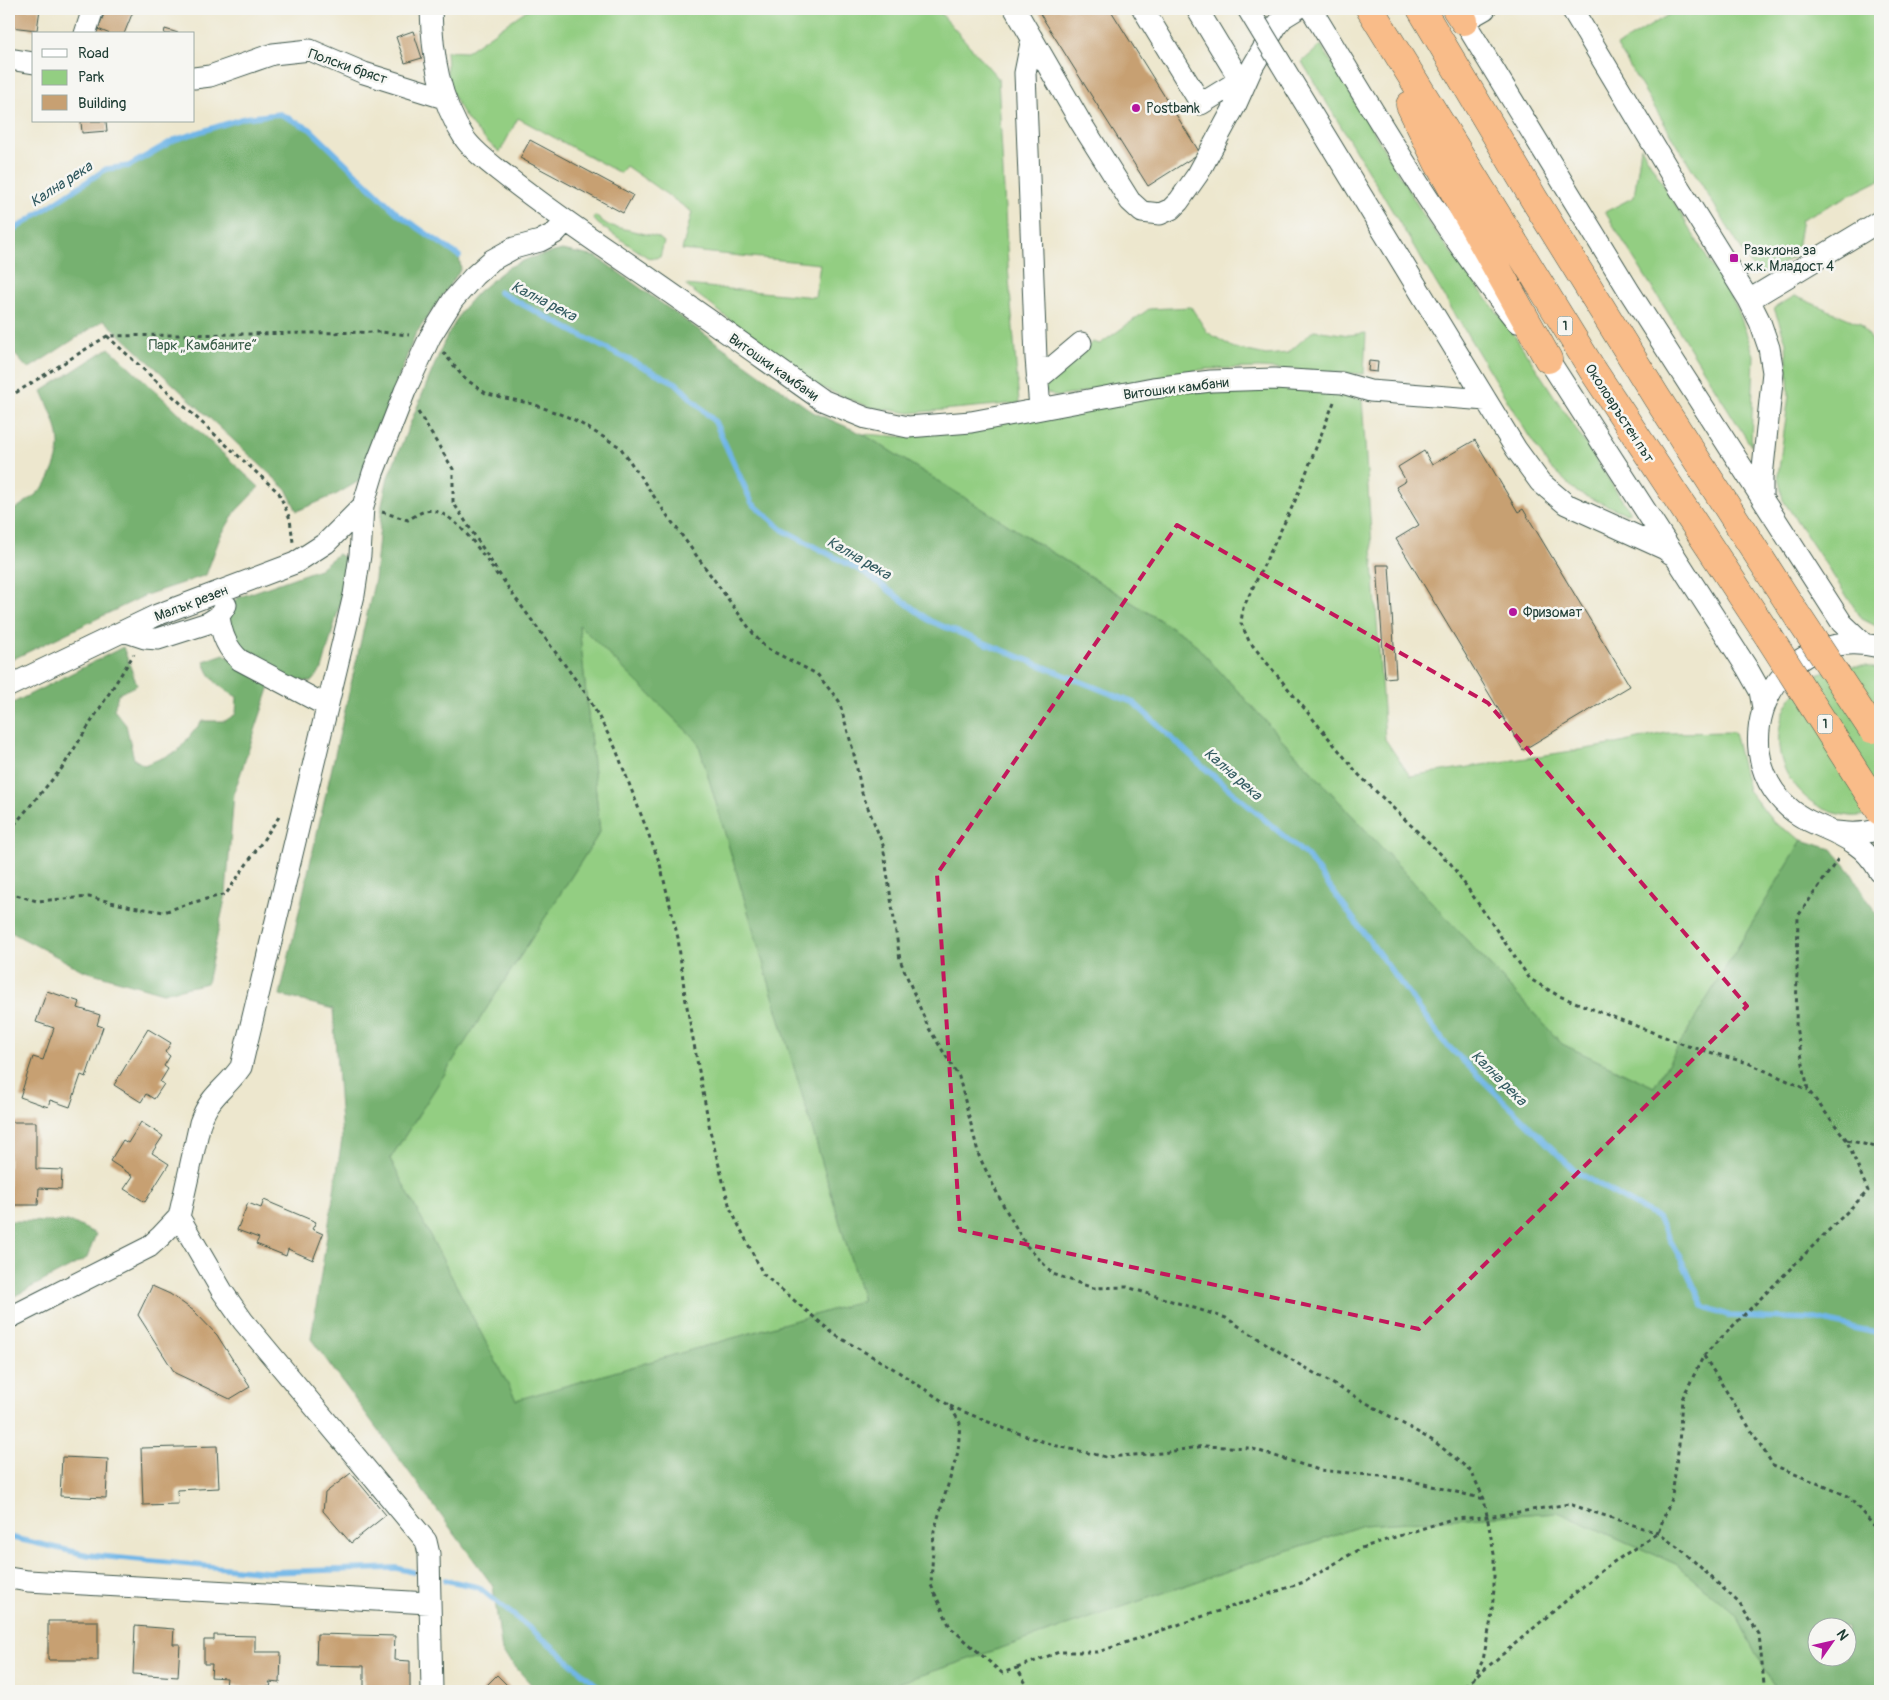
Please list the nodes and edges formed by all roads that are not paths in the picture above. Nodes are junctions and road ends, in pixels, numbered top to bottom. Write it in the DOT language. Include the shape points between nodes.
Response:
graph roads {
  1 [pos="93,9"];
  2 [pos="431,9"];
  3 [pos="1015,9"];
  4 [pos="1143,9"];
  5 [pos="1197,9"];
  6 [pos="1248,9"];
  7 [pos="1297,9"];
  8 [pos="1312,9"];
  9 [pos="1364,9"];
  10 [pos="1370,9"];
  11 [pos="1421,9"];
  12 [pos="1572,9"];
  13 [pos="1468,13"];
  14 [pos="1272,17"];
  15 [pos="86,32"];
  16 [pos="1032,38"];
  17 [pos="9,59"];
  18 [pos="32,62"];
  19 [pos="195,78"];
  20 [pos="444,98"];
  21 [pos="566,221"];
  22 [pos="1880,222"];
  23 [pos="1748,300"];
  24 [pos="1081,343"];
  25 [pos="1548,359"];
  26 [pos="1037,380"];
  27 [pos="1486,400"];
  28 [pos="1040,410"];
  29 [pos="1762,498"];
  30 [pos="362,506"];
  31 [pos="1677,560"];
  32 [pos="234,586"];
  33 [pos="219,616"];
  34 [pos="124,631"];
  35 [pos="1872,645"];
  36 [pos="9,686"];
  37 [pos="327,706"];
  38 [pos="1763,708"];
  39 [pos="1880,743"];
  40 [pos="1880,810"];
  41 [pos="1880,829"];
  42 [pos="1828,830"];
  43 [pos="1880,872"];
  44 [pos="179,1216"];
  45 [pos="9,1318"];
  46 [pos="9,1578"];
  47 [pos="430,1603"];
  48 [pos="432,1691"];
  1 -- 15 [label="street"];
  2 -- 20 [label="street, Витошки камбани" via="437,74"];
  3 -- 16 [label="street"];
  4 -- 5 [label="street" via="1201,104 1240,80"];
  6 -- 27 [label="street, bridge"];
  7 -- 14 [label="street" via="1284,17"];
  8 -- 25 [label="street" via="1440,218 1494,293"];
  9 -- 25 [label="highway" via="1438,163"];
  10 -- 40 [label="highway, Околовръстен път / 1, bridge" via="1592,369"];
  11 -- 39 [label="highway, bridge" via="1641,373"];
  12 -- 23 [label="street"];
  13 -- 29 [label="street" via="1629,290"];
  14 -- 16 [label="street" via="1236,104 1198,174 1175,205 1160,214 1142,212 1130,201"];
  16 -- 26 [label="street" via="1025,73"];
  17 -- 18 [label="street"];
  19 -- 20 [label="street, Полски бряст" via="210,76 273,54 310,50 364,73"];
  20 -- 21 [label="street, Витошки камбани" via="453,120 479,155"];
  21 -- 28 [label="street, Витошки камбани" via="822,400 866,418 908,426 971,422"];
  21 -- 30 [label="street" via="555,233 540,241 514,248 492,260 453,300 430,337 405,391"];
  22 -- 23 [label="street"];
  23 -- 29 [label="street" via="1769,348 1772,372"];
  24 -- 26 [label="street"];
  25 -- 31 [label="street"];
  26 -- 28 [label="street"];
  27 -- 28 [label="street, Витошки камбани" via="1370,391 1342,383 1274,379 1211,381 1153,388"];
  27 -- 31 [label="street" via="1540,482 1566,504 1665,549"];
  29 -- 35 [label="street" via="1842,623"];
  30 -- 32 [label="street, Малък резен" via="326,543 295,564"];
  30 -- 37 [label="street" via="354,595"];
  31 -- 38 [label="street" via="1747,668 1760,691"];
  32 -- 33 [label="street"];
  32 -- 34 [label="street, Малък резен"];
  33 -- 34 [label="street" via="208,624 158,639"];
  33 -- 37 [label="street" via="221,631 232,653 240,660"];
  34 -- 36 [label="street, Малък резен"];
  35 -- 38 [label="street" via="1848,643 1802,658 1778,680"];
  37 -- 44 [label="street" via="241,1067 204,1110"];
  38 -- 42 [label="street" via="1759,730 1760,758 1774,790 1797,815"];
  41 -- 42 [label="street" via="1849,834"];
  42 -- 43 [label="street" via="1861,848"];
  44 -- 45 [label="street" via="148,1247"];
  44 -- 47 [label="street" via="243,1321 426,1541"];
  46 -- 47 [label="street"];
  47 -- 48 [label="street"];
}
